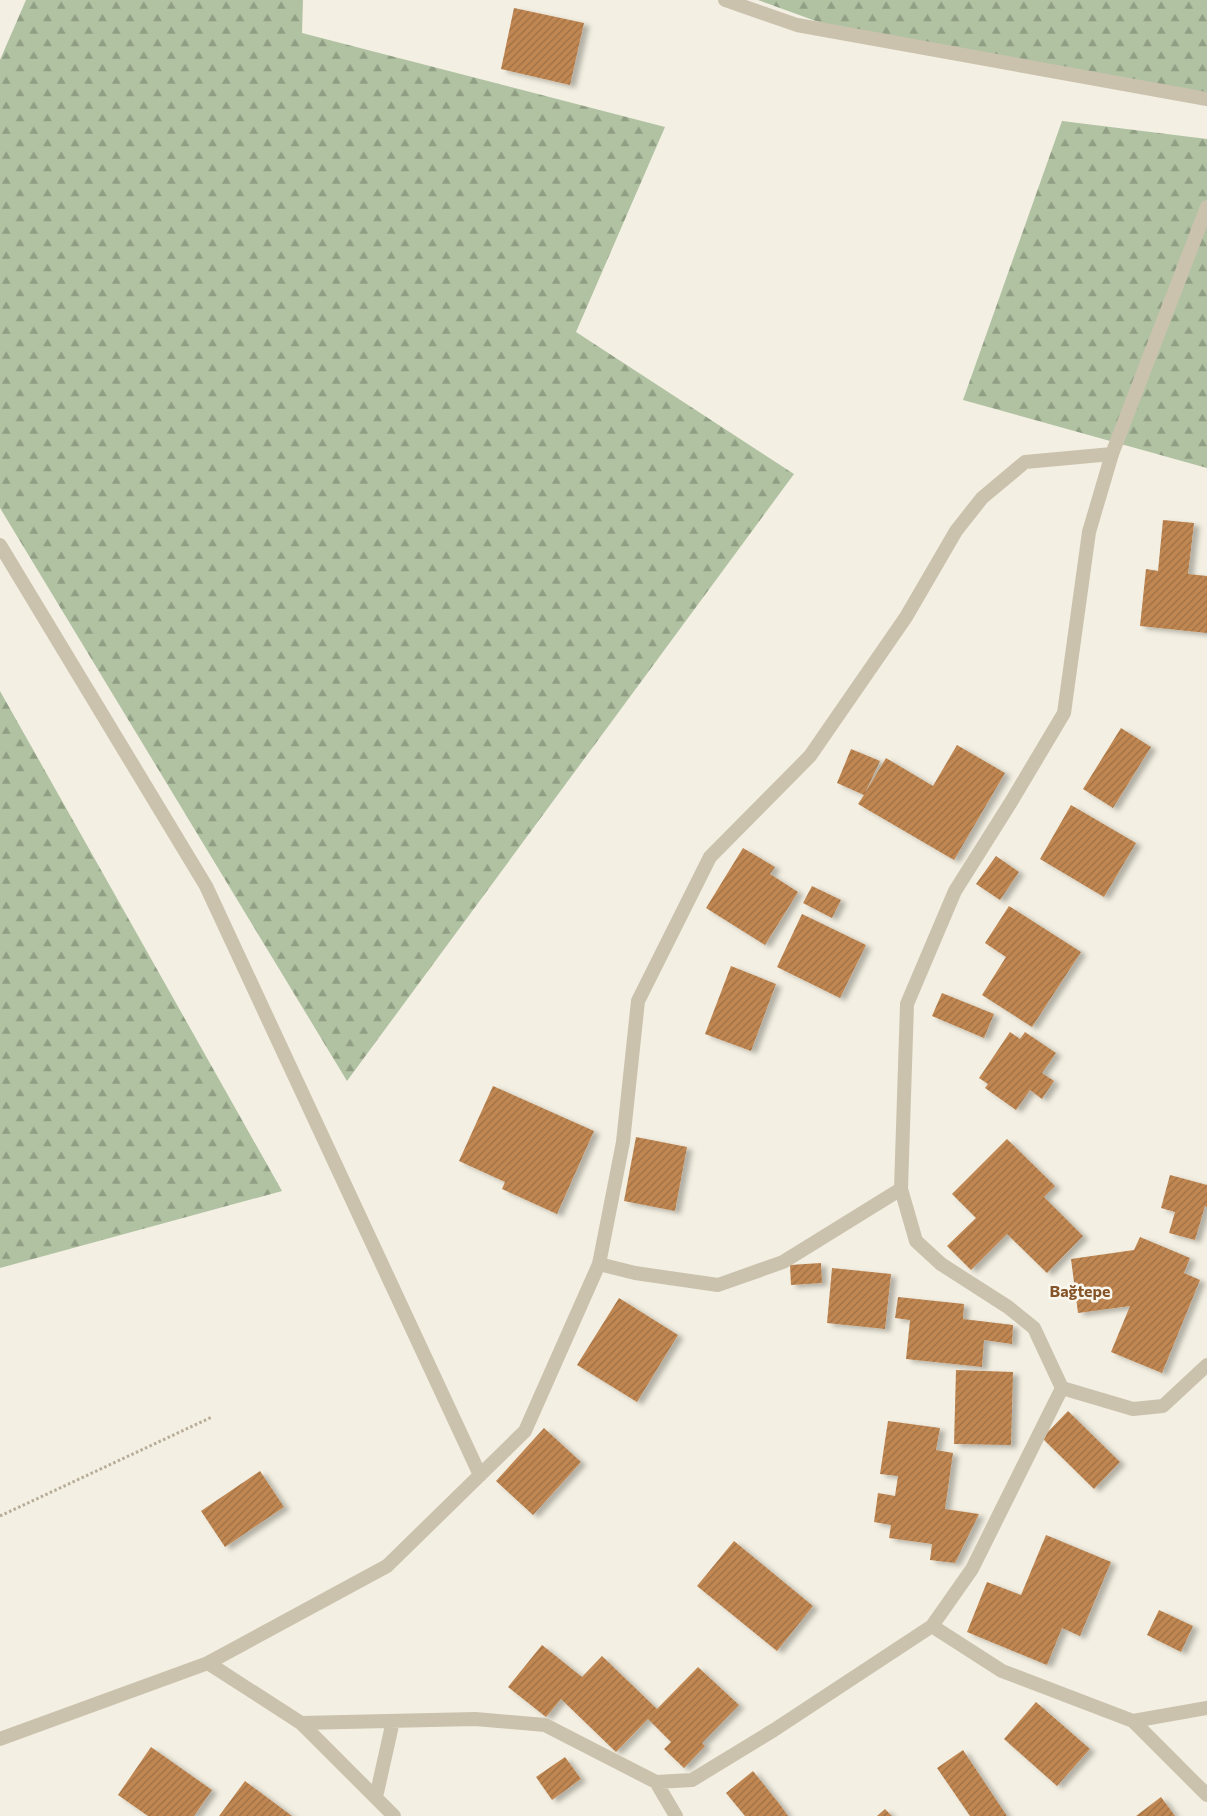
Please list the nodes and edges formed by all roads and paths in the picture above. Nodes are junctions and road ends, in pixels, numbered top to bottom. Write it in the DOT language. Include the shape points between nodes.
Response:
graph roads {
  1 [pos="725,0"];
  2 [pos="1207,99"];
  3 [pos="1207,207"];
  4 [pos="1112,454"];
  5 [pos="0,545"];
  6 [pos="901,1189"];
  7 [pos="599,1264"];
  8 [pos="1207,1365"];
  9 [pos="1062,1388"];
  10 [pos="212,1416"];
  11 [pos="480,1475"];
  12 [pos="0,1516"];
  13 [pos="932,1626"];
  14 [pos="208,1663"];
  15 [pos="1207,1708"];
  16 [pos="393,1721"];
  17 [pos="1133,1722"];
  18 [pos="300,1723"];
  19 [pos="0,1739"];
  20 [pos="656,1782"];
  21 [pos="1207,1795"];
  22 [pos="376,1797"];
  23 [pos="394,1816"];
  24 [pos="676,1816"];
  1 -- 2 [label="street" via="797,25"];
  3 -- 4 [label="street"];
  4 -- 6 [label="street" via="1089,532 1064,713 956,891 906,1004"];
  4 -- 7 [label="street" via="1025,462 982,498 956,531 906,617 810,756 710,857 638,1002 623,1142"];
  5 -- 11 [label="street" via="206,886"];
  6 -- 7 [label="street" via="783,1262 718,1285 635,1273"];
  6 -- 9 [label="street" via="916,1241 941,1264 1008,1307 1034,1328"];
  7 -- 11 [label="street" via="525,1431"];
  8 -- 9 [label="street" via="1163,1406 1133,1409"];
  9 -- 13 [label="street" via="972,1569"];
  10 -- 12 [label="path"];
  11 -- 14 [label="street" via="387,1566"];
  13 -- 17 [label="street" via="1002,1671"];
  13 -- 20 [label="street" via="692,1780"];
  14 -- 18 [label="street"];
  14 -- 19 [label="street"];
  15 -- 17 [label="street"];
  16 -- 18 [label="street"];
  16 -- 20 [label="street" via="475,1719 545,1724"];
  16 -- 22 [label="street"];
  17 -- 21 [label="street"];
  18 -- 22 [label="street"];
  20 -- 24 [label="street"];
  22 -- 23 [label="street"];
}
